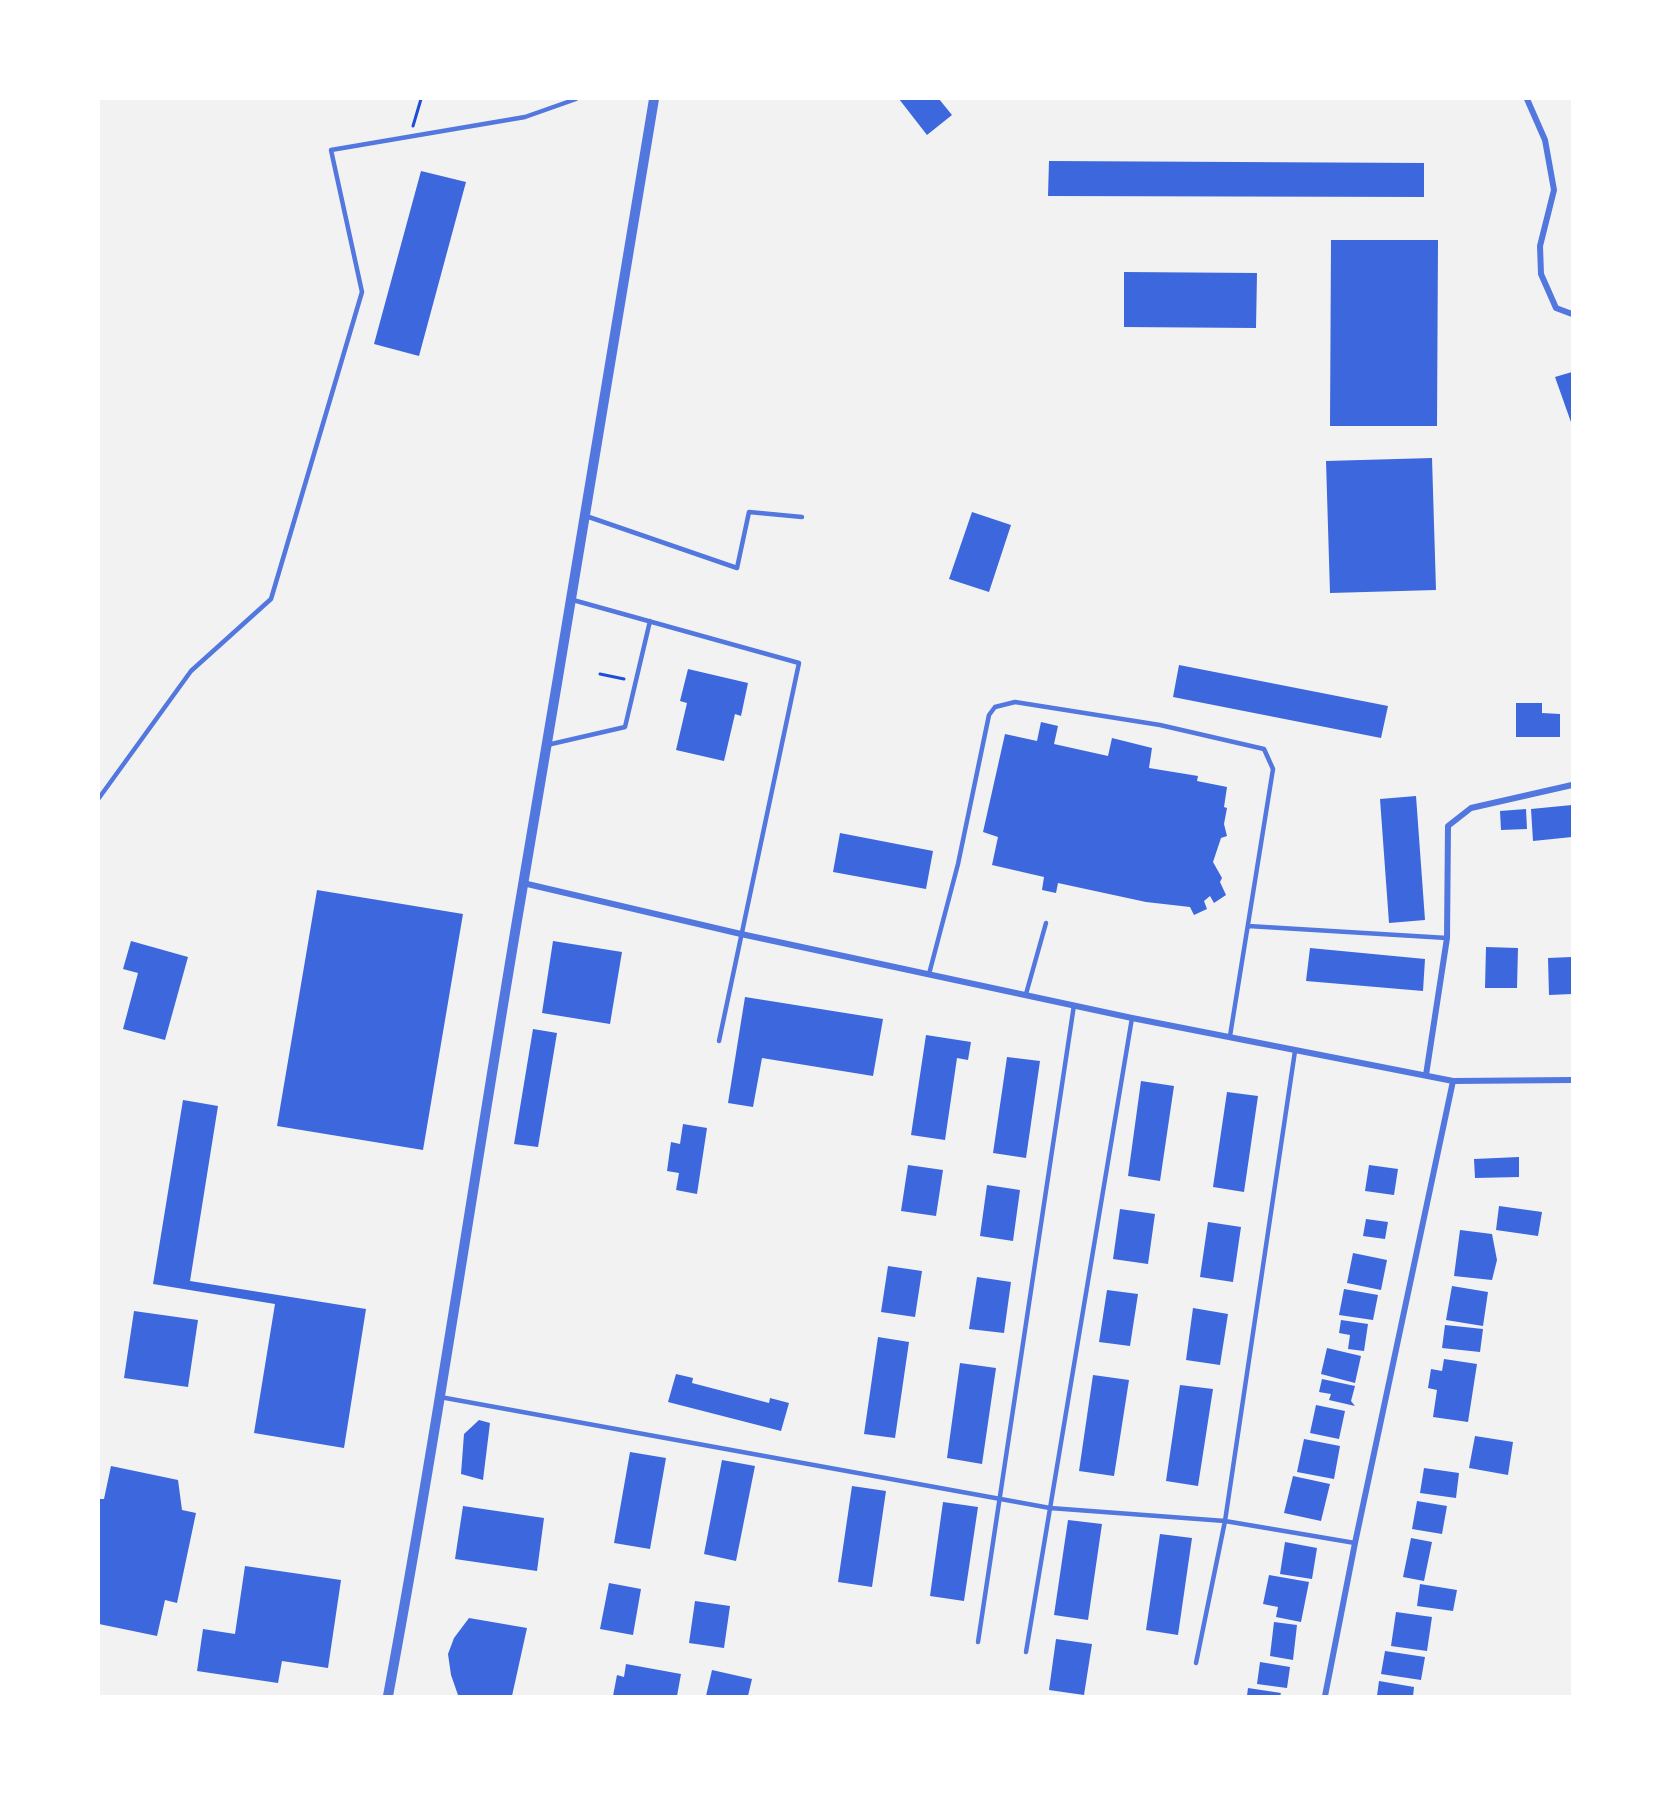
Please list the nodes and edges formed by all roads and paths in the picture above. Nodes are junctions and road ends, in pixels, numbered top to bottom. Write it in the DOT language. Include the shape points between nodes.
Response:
graph roads {
  1 [pos="421,99"];
  2 [pos="576,99"];
  3 [pos="654,99"];
  4 [pos="1527,99"];
  5 [pos="410,137"];
  6 [pos="1572,314"];
  7 [pos="586,516"];
  8 [pos="802,517"];
  9 [pos="573,600"];
  10 [pos="650,621"];
  11 [pos="600,674"];
  12 [pos="636,681"];
  13 [pos="547,745"];
  14 [pos="1572,785"];
  15 [pos="99,798"];
  16 [pos="523,883"];
  17 [pos="1046,923"];
  18 [pos="1248,926"];
  19 [pos="741,934"];
  20 [pos="1447,938"];
  21 [pos="929,974"];
  22 [pos="1026,994"];
  23 [pos="1074,1005"];
  24 [pos="1132,1018"];
  25 [pos="1230,1036"];
  26 [pos="719,1041"];
  27 [pos="1295,1051"];
  28 [pos="1426,1075"];
  29 [pos="1572,1080"];
  30 [pos="1454,1081"];
  31 [pos="440,1397"];
  32 [pos="1000,1499"];
  33 [pos="1050,1508"];
  34 [pos="1225,1521"];
  35 [pos="1355,1543"];
  36 [pos="978,1642"];
  37 [pos="1026,1652"];
  38 [pos="1196,1663"];
  39 [pos="388,1696"];
  40 [pos="1326,1696"];
  1 -- 5 [label="path"];
  2 -- 5 [label="lane" via="525,117"];
  3 -- 7 [label="street"];
  4 -- 6 [label="street" via="1545,140 1554,190 1540,246 1541,274 1556,308"];
  5 -- 15 [label="lane" via="331,150 362,292 271,599 190,670"];
  7 -- 8 [label="lane" via="737,568 749,512"];
  7 -- 9 [label="street"];
  9 -- 10 [label="lane"];
  9 -- 13 [label="street"];
  10 -- 12 [label="lane"];
  10 -- 19 [label="lane" via="798,663"];
  11 -- 12 [label="path"];
  12 -- 13 [label="lane" via="625,727"];
  13 -- 16 [label="street"];
  14 -- 20 [label="street" via="1471,808 1448,826"];
  16 -- 19 [label="street"];
  16 -- 31 [label="street"];
  17 -- 22 [label="lane"];
  18 -- 20 [label="lane"];
  18 -- 21 [label="lane" via="1273,769 1264,749 1160,725 1015,702 995,707 989,715 958,864"];
  18 -- 25 [label="lane"];
  19 -- 21 [label="street"];
  19 -- 26 [label="lane"];
  20 -- 28 [label="street"];
  21 -- 22 [label="street"];
  22 -- 23 [label="street"];
  23 -- 24 [label="street"];
  23 -- 32 [label="lane"];
  24 -- 25 [label="street"];
  24 -- 33 [label="lane"];
  25 -- 27 [label="street"];
  27 -- 28 [label="street"];
  27 -- 34 [label="lane"];
  28 -- 30 [label="street"];
  29 -- 30 [label="street"];
  30 -- 35 [label="street"];
  31 -- 32 [label="lane"];
  31 -- 39 [label="street"];
  32 -- 33 [label="lane"];
  32 -- 36 [label="lane"];
  33 -- 34 [label="lane"];
  33 -- 37 [label="lane"];
  34 -- 35 [label="lane"];
  34 -- 38 [label="lane"];
  35 -- 40 [label="street"];
}
